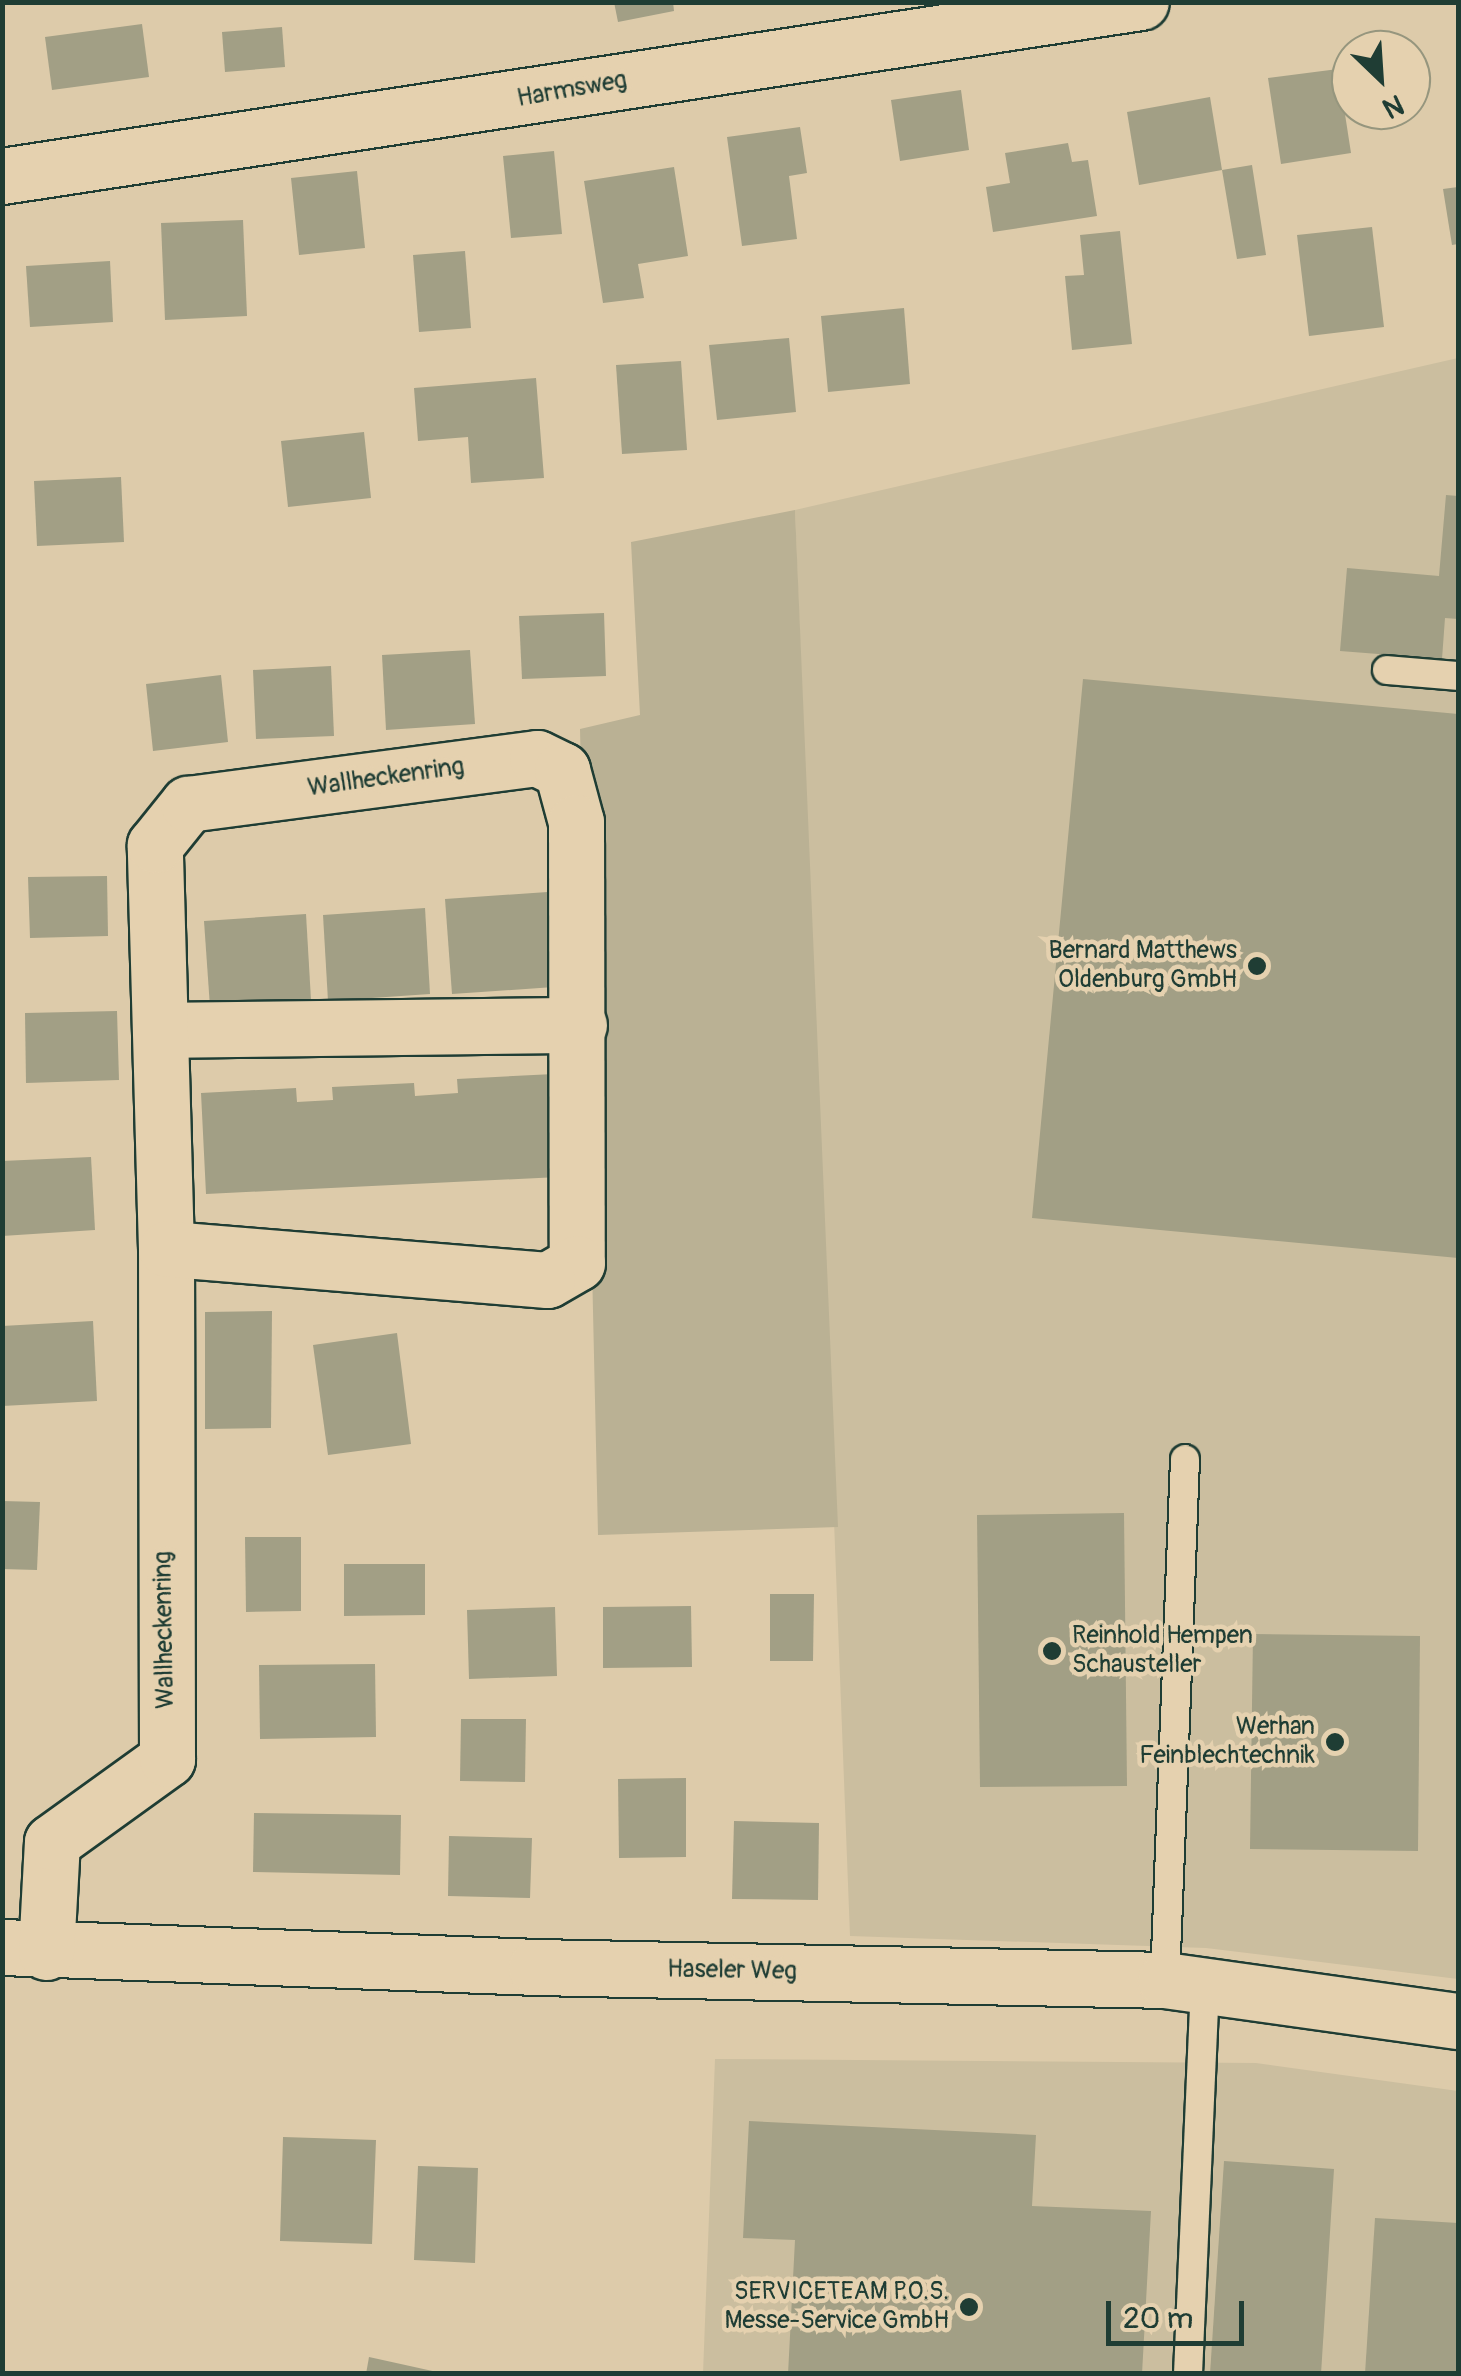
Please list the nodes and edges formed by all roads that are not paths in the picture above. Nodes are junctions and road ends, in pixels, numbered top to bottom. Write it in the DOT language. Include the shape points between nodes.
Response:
graph roads {
  1 [pos="1141,2"];
  2 [pos="2,176"];
  3 [pos="1387,670"];
  4 [pos="1458,676"];
  5 [pos="580,1025"];
  6 [pos="162,1030"];
  7 [pos="166,1249"];
  8 [pos="1184,1459"];
  9 [pos="24,1950"];
  10 [pos="1185,1981"];
  11 [pos="1458,2021"];
  12 [pos="1188,2374"];
  1 -- 2 [label="street, Harmsweg"];
  3 -- 4 [label="lane"];
  5 -- 6 [label="street"];
  5 -- 6 [label="street, Wallheckenring" via="576,822 562,770 537,758 188,804 155,845"];
  5 -- 7 [label="street, Wallheckenring" via="578,1263 547,1280"];
  6 -- 7 [label="street, Wallheckenring"];
  7 -- 9 [label="street, Wallheckenring" via="167,1759 52,1842"];
  8 -- 10 [label="lane"];
  9 -- 10 [label="street, Haseler Weg"];
  10 -- 11 [label="street, Haseler Weg"];
  10 -- 12 [label="lane"];
}
